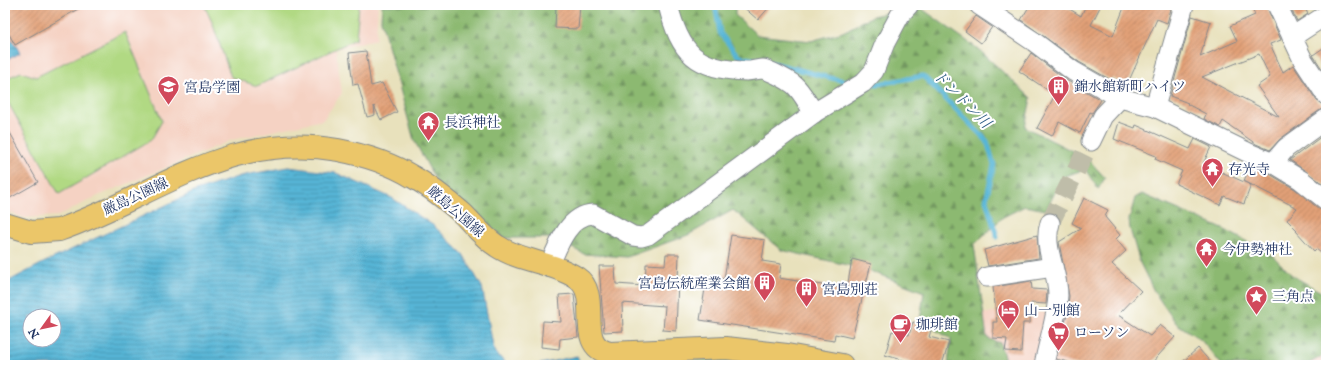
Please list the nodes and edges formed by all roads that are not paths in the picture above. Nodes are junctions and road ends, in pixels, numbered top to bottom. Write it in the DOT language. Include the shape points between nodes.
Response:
graph roads {
  1 [pos="668,5"];
  2 [pos="909,5"];
  3 [pos="979,5"];
  4 [pos="1184,5"];
  5 [pos="1277,5"];
  6 [pos="1326,15"];
  7 [pos="1292,37"];
  8 [pos="1326,95"];
  9 [pos="1120,98"];
  10 [pos="1155,107"];
  11 [pos="814,113"];
  12 [pos="1326,119"];
  13 [pos="1090,141"];
  14 [pos="1273,163"];
  15 [pos="1326,200"];
  16 [pos="1050,223"];
  17 [pos="5,224"];
  18 [pos="549,267"];
  19 [pos="1053,267"];
  20 [pos="987,277"];
  21 [pos="842,365"];
  22 [pos="1044,365"];
  1 -- 11 [label="street" via="679,39 686,50 699,61 724,69 763,69 793,84"];
  2 -- 11 [label="street" via="900,15 884,43 874,71 863,83"];
  3 -- 9 [label="street" via="1074,71"];
  4 -- 10 [label="street"];
  5 -- 7 [label="street"];
  6 -- 7 [label="street"];
  7 -- 8 [label="street" via="1303,60"];
  9 -- 10 [label="street"];
  9 -- 13 [label="street" via="1103,116"];
  10 -- 14 [label="street" via="1249,154"];
  11 -- 18 [label="street" via="648,235 633,236 589,214 574,223 561,236"];
  12 -- 14 [label="street" via="1286,148"];
  14 -- 15 [label="street" via="1301,180"];
  16 -- 19 [label="street" via="1046,241"];
  17 -- 18 [label="main road, 厳島公園線" via="31,232 60,230 218,160 261,149 305,146 349,152 398,169 448,200 496,245 517,256"];
  18 -- 21 [label="main road, 厳島公園線" via="579,279 585,287 591,337 594,345 601,351 610,353 726,348 779,353"];
  19 -- 20 [label="street"];
  19 -- 22 [label="street" via="1058,296"];
}
